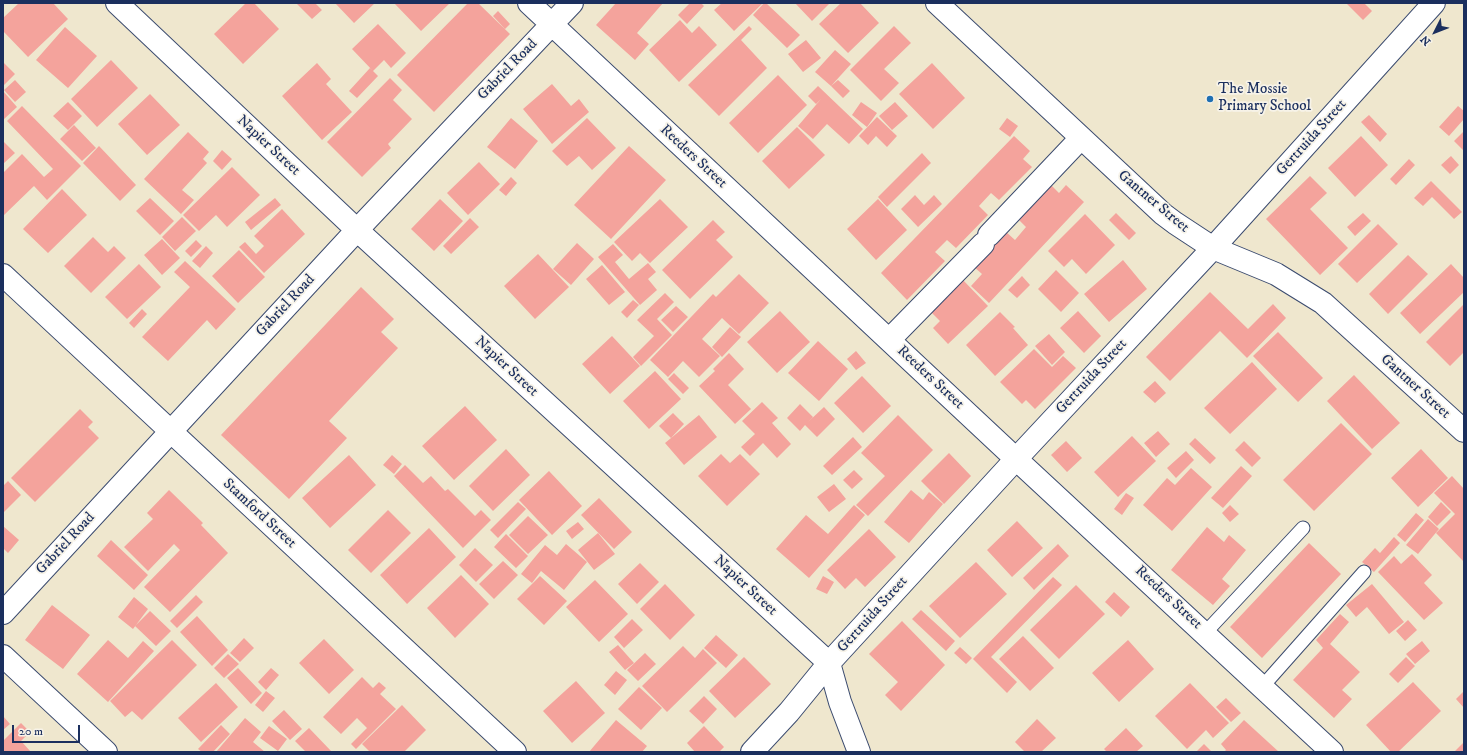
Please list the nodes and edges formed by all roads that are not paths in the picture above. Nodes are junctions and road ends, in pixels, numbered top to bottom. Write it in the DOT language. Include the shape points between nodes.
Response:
graph roads {
  1 [pos="117,3"];
  2 [pos="529,3"];
  3 [pos="572,3"];
  4 [pos="1434,3"];
  5 [pos="939,4"];
  6 [pos="552,24"];
  7 [pos="1081,138"];
  8 [pos="357,230"];
  9 [pos="1213,248"];
  10 [pos="3,275"];
  11 [pos="889,340"];
  12 [pos="169,431"];
  13 [pos="1464,431"];
  14 [pos="1016,458"];
  15 [pos="1303,528"];
  16 [pos="1364,572"];
  17 [pos="3,613"];
  18 [pos="1205,633"];
  19 [pos="3,656"];
  20 [pos="829,663"];
  21 [pos="1262,687"];
  22 [pos="1325,750"];
  23 [pos="106,752"];
  24 [pos="515,752"];
  25 [pos="752,752"];
  26 [pos="859,752"];
  1 -- 8 [label="street, Napier Street"];
  2 -- 6 [label="street, Reeders Street"];
  3 -- 6 [label="street, Gabriel Road"];
  4 -- 9 [label="street, Gertruida Street"];
  5 -- 7 [label="street, Gantner Street"];
  6 -- 8 [label="street, Gabriel Road"];
  6 -- 11 [label="street, Reeders Street"];
  7 -- 9 [label="street, Gantner Street" via="1163,214"];
  7 -- 11 [label="street"];
  8 -- 12 [label="street, Gabriel Road"];
  8 -- 20 [label="street, Napier Street"];
  9 -- 13 [label="street, Gantner Street" via="1276,274 1323,303"];
  9 -- 14 [label="street, Gertruida Street"];
  10 -- 12 [label="street, Stamford Street"];
  11 -- 14 [label="street, Reeders Street"];
  12 -- 17 [label="street, Gabriel Road"];
  12 -- 24 [label="street, Stamford Street"];
  14 -- 18 [label="street, Reeders Street"];
  14 -- 20 [label="street, Gertruida Street"];
  15 -- 18 [label="lane"];
  16 -- 21 [label="lane"];
  18 -- 21 [label="street, Reeders Street"];
  19 -- 23 [label="street"];
  20 -- 25 [label="street, Gertruida Street"];
  20 -- 26 [label="street" via="840,702"];
  21 -- 22 [label="street, Reeders Street"];
}
